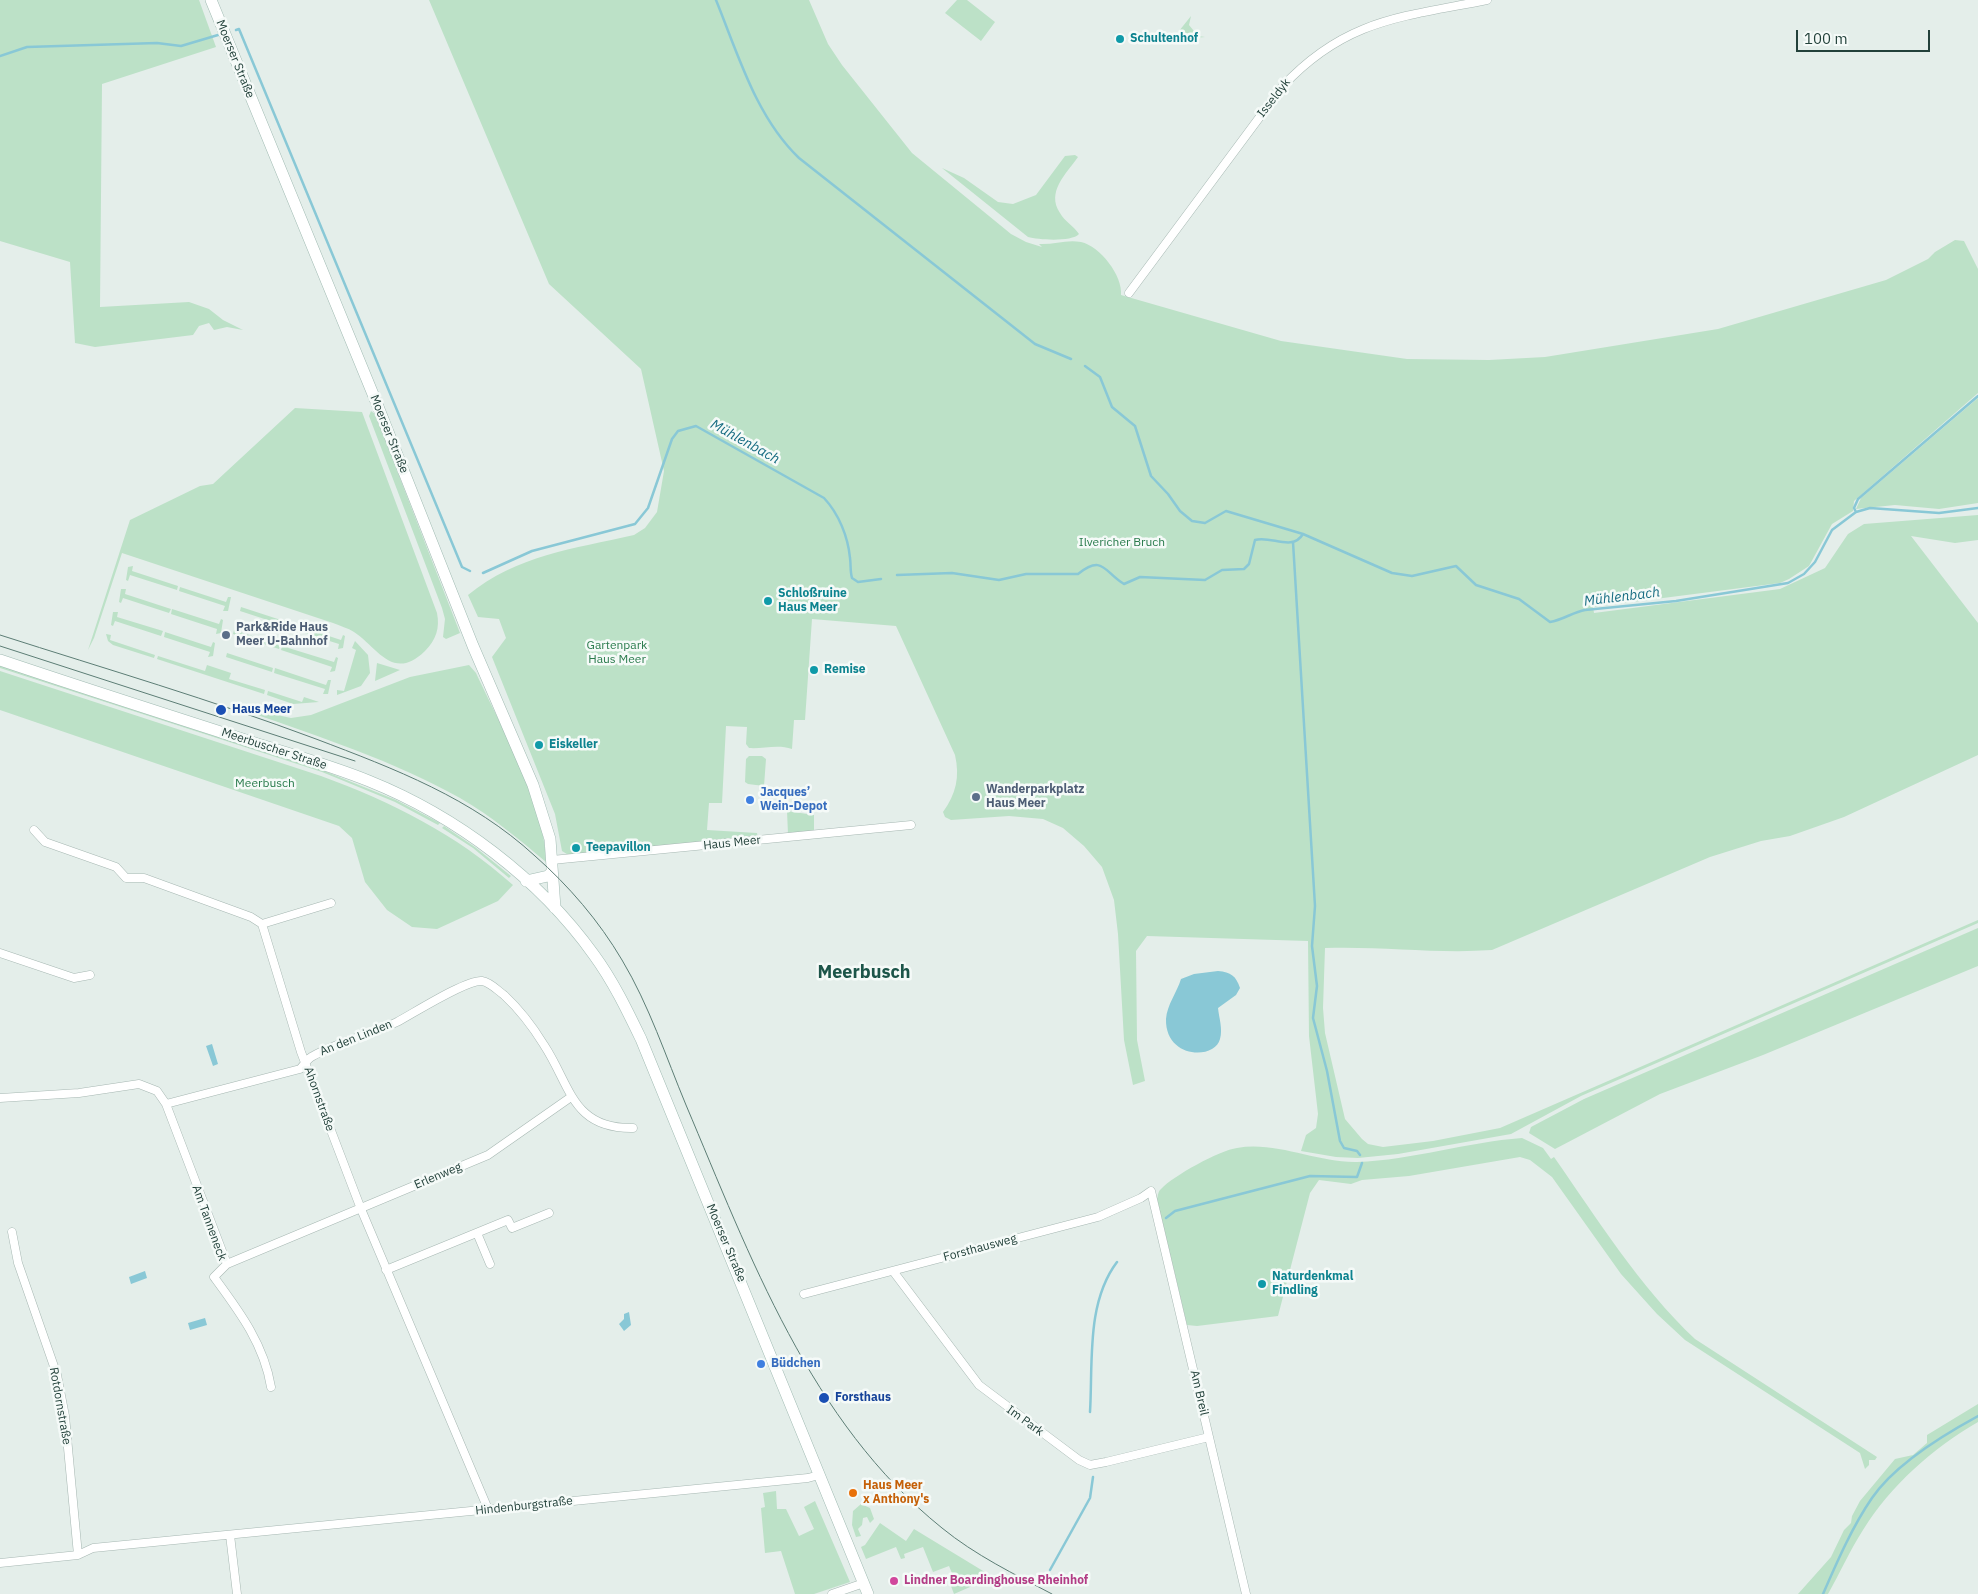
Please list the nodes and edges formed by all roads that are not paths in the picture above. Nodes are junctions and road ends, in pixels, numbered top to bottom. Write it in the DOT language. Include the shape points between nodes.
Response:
graph roads {
  1 [pos="211,0"];
  2 [pos="1487,0"];
  3 [pos="1129,293"];
  4 [pos="0,660"];
  5 [pos="911,825"];
  6 [pos="34,830"];
  7 [pos="552,866"];
  8 [pos="526,881"];
  9 [pos="331,903"];
  10 [pos="555,908"];
  11 [pos="262,924"];
  12 [pos="0,953"];
  13 [pos="90,975"];
  14 [pos="306,1063"];
  15 [pos="571,1097"];
  16 [pos="0,1098"];
  17 [pos="166,1104"];
  18 [pos="633,1128"];
  19 [pos="1151,1191"];
  20 [pos="361,1209"];
  21 [pos="549,1213"];
  22 [pos="12,1232"];
  23 [pos="477,1233"];
  24 [pos="227,1264"];
  25 [pos="490,1264"];
  26 [pos="386,1270"];
  27 [pos="893,1271"];
  28 [pos="804,1294"];
  29 [pos="271,1387"];
  30 [pos="1209,1437"];
  31 [pos="819,1475"];
  32 [pos="488,1510"];
  33 [pos="230,1535"];
  34 [pos="78,1555"];
  35 [pos="0,1563"];
  36 [pos="866,1589"];
  37 [pos="237,1594"];
  38 [pos="832,1594"];
  39 [pos="1246,1594"];
  1 -- 7 [label="main road, Moerser Straße" via="473,646 533,784 547,824"];
  2 -- 3 [label="street, Isseldyk" via="1387,20 1361,29 1319,51 1282,87"];
  4 -- 8 [label="main road, Meerbuscher Straße" via="369,781 445,819"];
  5 -- 7 [label="street, Haus Meer"];
  6 -- 11 [label="street" via="45,842 116,867 126,878 144,878 251,917"];
  7 -- 8 [label="main road" via="548,876"];
  7 -- 10 [label="main road, Moerser Straße"];
  8 -- 10 [label="main road, Moerser Straße"];
  9 -- 11 [label="street"];
  10 -- 31 [label="main road, Moerser Straße" via="610,978 633,1022"];
  11 -- 14 [label="street, Ahornstraße"];
  12 -- 13 [label="street" via="74,978"];
  14 -- 15 [label="street, An den Linden" via="311,1056 375,1033 463,986 482,981 491,984 527,1020 545,1045"];
  14 -- 17 [label="street, An den Linden" via="300,1069"];
  14 -- 20 [label="street, Ahornstraße"];
  15 -- 18 [label="street" via="589,1117 620,1128"];
  15 -- 20 [label="street, Erlenweg" via="488,1155"];
  16 -- 17 [label="street" via="79,1093 139,1084 157,1091"];
  17 -- 24 [label="street, Am Tanneneck"];
  19 -- 27 [label="street, Forsthausweg" via="1098,1217"];
  19 -- 30 [label="street, Am Breil"];
  20 -- 24 [label="street, Erlenweg"];
  20 -- 26 [label="street, Ahornstraße"];
  21 -- 23 [label="street" via="512,1228 508,1220"];
  22 -- 34 [label="street, Rotdornstraße" via="18,1263 57,1375 65,1416"];
  23 -- 25 [label="street"];
  23 -- 26 [label="street"];
  24 -- 29 [label="street, Am Tanneneck" via="214,1277 254,1334"];
  26 -- 32 [label="street, Ahornstraße"];
  27 -- 28 [label="street, Forsthausweg"];
  27 -- 30 [label="street, Im Park" via="979,1385 1079,1460 1090,1465"];
  30 -- 39 [label="street, Am Breil"];
  31 -- 32 [label="street, Hindenburgstraße"];
  31 -- 36 [label="main road, Moerser Straße"];
  32 -- 33 [label="street, Hindenburgstraße"];
  33 -- 34 [label="street, Hindenburgstraße" via="93,1548"];
  33 -- 37 [label="street"];
  34 -- 35 [label="street, Hindenburgstraße"];
  36 -- 38 [label="street"];
}
